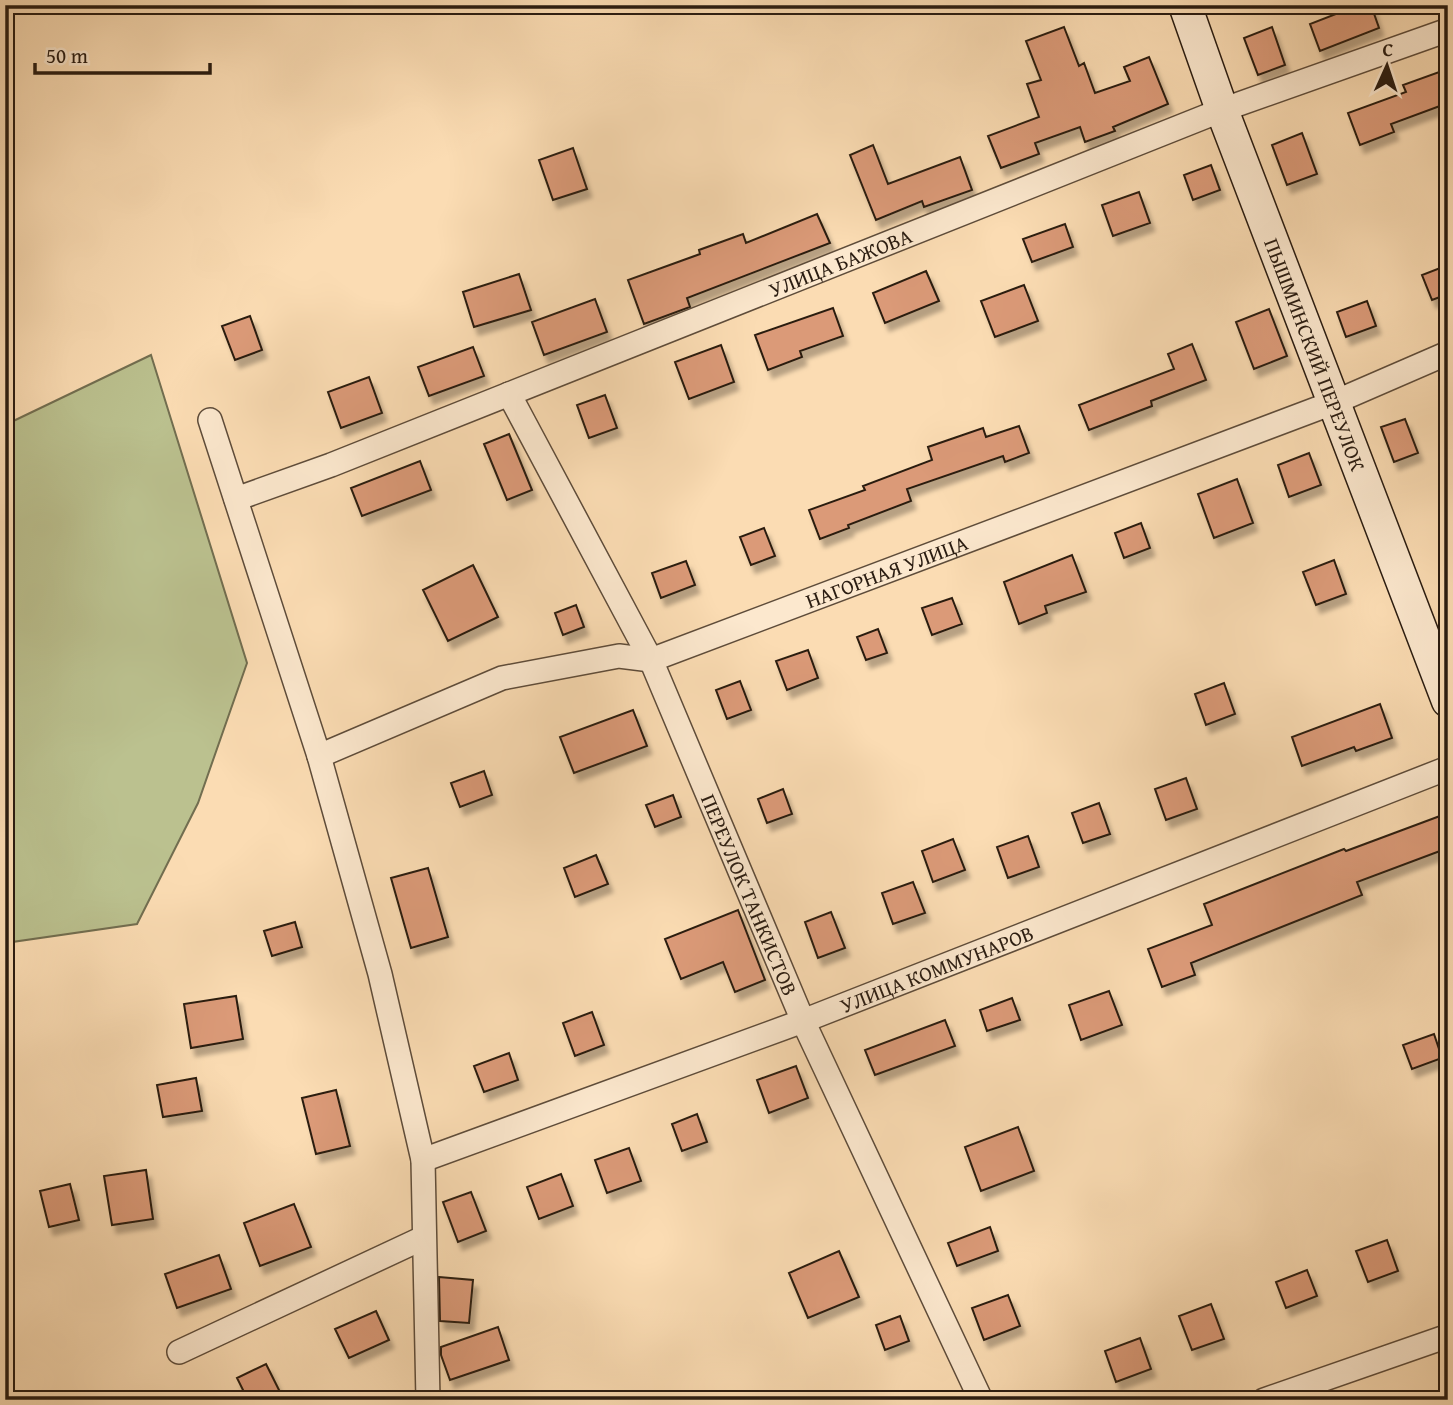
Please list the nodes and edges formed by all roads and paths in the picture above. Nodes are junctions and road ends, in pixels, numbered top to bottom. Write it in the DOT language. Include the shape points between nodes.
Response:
graph roads {
  1 [pos="1185,5"];
  2 [pos="1448,30"];
  3 [pos="1222,110"];
  4 [pos="1448,353"];
  5 [pos="509,394"];
  6 [pos="1335,402"];
  7 [pos="210,420"];
  8 [pos="236,499"];
  9 [pos="651,660"];
  10 [pos="1448,701"];
  11 [pos="319,756"];
  12 [pos="1448,768"];
  13 [pos="803,1021"];
  14 [pos="423,1160"];
  15 [pos="423,1238"];
  16 [pos="1448,1335"];
  17 [pos="180,1352"];
  18 [pos="428,1400"];
  19 [pos="981,1400"];
  20 [pos="1264,1400"];
  1 -- 3 [label="street, ПЫШМИНСКИЙ ПЕРЕУЛОК"];
  2 -- 3 [label="street, УЛИЦА БАЖОВА"];
  3 -- 5 [label="street, УЛИЦА БАЖОВА"];
  3 -- 6 [label="street, ПЫШМИНСКИЙ ПЕРЕУЛОК"];
  4 -- 6 [label="street, НАГОРНАЯ УЛИЦА"];
  5 -- 8 [label="street, УЛИЦА БАЖОВА"];
  5 -- 9 [label="street, ПЕРЕУЛОК ТАНКИСТОВ"];
  6 -- 9 [label="street, НАГОРНАЯ УЛИЦА"];
  6 -- 10 [label="street, ПЫШМИНСКИЙ ПЕРЕУЛОК"];
  7 -- 8 [label="street"];
  8 -- 11 [label="street"];
  9 -- 11 [label="street, НАГОРНАЯ УЛИЦА" via="619,656 502,678"];
  9 -- 13 [label="street, ПЕРЕУЛОК ТАНКИСТОВ"];
  11 -- 14 [label="street" via="380,974"];
  12 -- 13 [label="street, УЛИЦА КОММУНАРОВ"];
  13 -- 14 [label="street, УЛИЦА КОММУНАРОВ"];
  13 -- 19 [label="street, ПЕРЕУЛОК ТАНКИСТОВ"];
  14 -- 15 [label="street"];
  15 -- 17 [label="street"];
  15 -- 18 [label="street"];
  16 -- 20 [label="street"];
}
